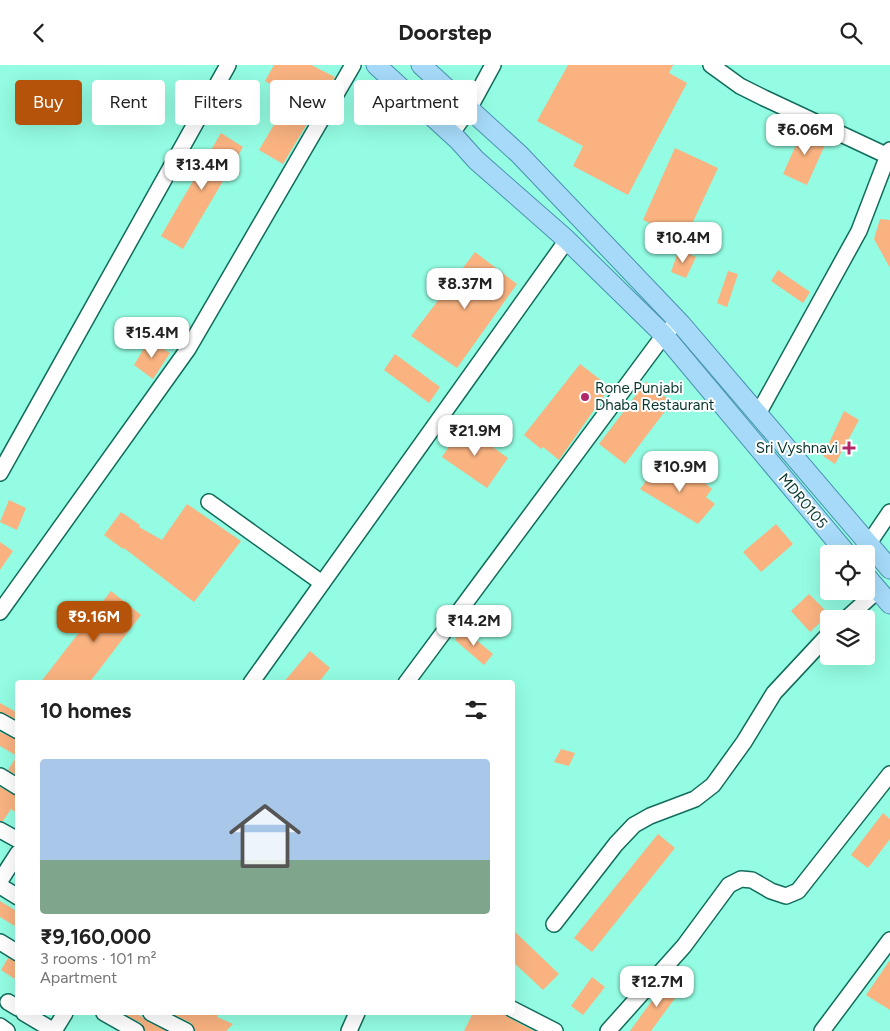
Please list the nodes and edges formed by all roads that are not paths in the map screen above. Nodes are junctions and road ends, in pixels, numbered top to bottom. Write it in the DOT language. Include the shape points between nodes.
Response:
graph roads {
  1 [pos="228,65"];
  2 [pos="353,65"];
  3 [pos="376,65"];
  4 [pos="421,65"];
  5 [pos="493,65"];
  6 [pos="711,65"];
  7 [pos="437,80"];
  8 [pos="477,94"];
  9 [pos="477,116"];
  10 [pos="457,125"];
  11 [pos="451,134"];
  12 [pos="889,153"];
  13 [pos="567,241"];
  14 [pos="678,321"];
  15 [pos="664,335"];
  16 [pos="758,414"];
  17 [pos="0,473"];
  18 [pos="209,502"];
  19 [pos="890,512"];
  20 [pos="868,543"];
  21 [pos="839,545"];
  22 [pos="890,569"];
  23 [pos="322,583"];
  24 [pos="878,590"];
  25 [pos="856,610"];
  26 [pos="0,612"];
  27 [pos="820,644"];
  28 [pos="253,680"];
  29 [pos="408,680"];
  30 [pos="0,721"];
  31 [pos="15,729"];
  32 [pos="890,773"];
  33 [pos="0,776"];
  34 [pos="15,785"];
  35 [pos="0,830"];
  36 [pos="15,838"];
  37 [pos="15,858"];
  38 [pos="0,881"];
  39 [pos="0,886"];
  40 [pos="15,895"];
  41 [pos="554,924"];
  42 [pos="890,940"];
  43 [pos="0,941"];
  44 [pos="15,951"];
  45 [pos="515,1011"];
  46 [pos="27,1015"];
  47 [pos="64,1015"];
  48 [pos="108,1015"];
  49 [pos="156,1015"];
  50 [pos="356,1015"];
  51 [pos="0,1026"];
  52 [pos="7,1031"];
  53 [pos="54,1031"];
  54 [pos="136,1031"];
  55 [pos="186,1031"];
  56 [pos="349,1031"];
  57 [pos="555,1031"];
  58 [pos="608,1031"];
  59 [pos="822,1031"];
  1 -- 17 [label="street"];
  2 -- 26 [label="street" via="188,349"];
  3 -- 11 [label="main road, MDR0105"];
  4 -- 7 [label="main road, MDR0105"];
  5 -- 8 [label="street"];
  6 -- 12 [label="street" via="764,99"];
  9 -- 14 [label="main road, MDR0105" via="518,154"];
  10 -- 11 [label="street"];
  11 -- 13 [label="main road, MDR0105"];
  12 -- 16 [label="street" via="859,231"];
  13 -- 15 [label="main road, MDR0105"];
  13 -- 23 [label="street"];
  14 -- 15 [label="street"];
  14 -- 16 [label="main road, MDR0105"];
  15 -- 21 [label="main road, MDR0105"];
  15 -- 29 [label="street"];
  16 -- 20 [label="main road, MDR0105"];
  18 -- 23 [label="street"];
  19 -- 20 [label="street"];
  20 -- 22 [label="main road, MDR0105"];
  23 -- 28 [label="street"];
  24 -- 25 [label="street"];
  27 -- 41 [label="street" via="774,693 713,785 695,799 634,825"];
  30 -- 31 [label="street"];
  32 -- 58 [label="street" via="798,891 786,896 752,880 741,879 729,885 684,946"];
  33 -- 34 [label="street"];
  35 -- 36 [label="street"];
  37 -- 38 [label="street"];
  39 -- 40 [label="street"];
  42 -- 59 [label="street"];
  43 -- 44 [label="street"];
  45 -- 57 [label="street"];
  46 -- 53 [label="street"];
  47 -- 53 [label="street"];
  48 -- 54 [label="street"];
  49 -- 55 [label="street"];
  50 -- 56 [label="street"];
  51 -- 52 [label="street"];
}
